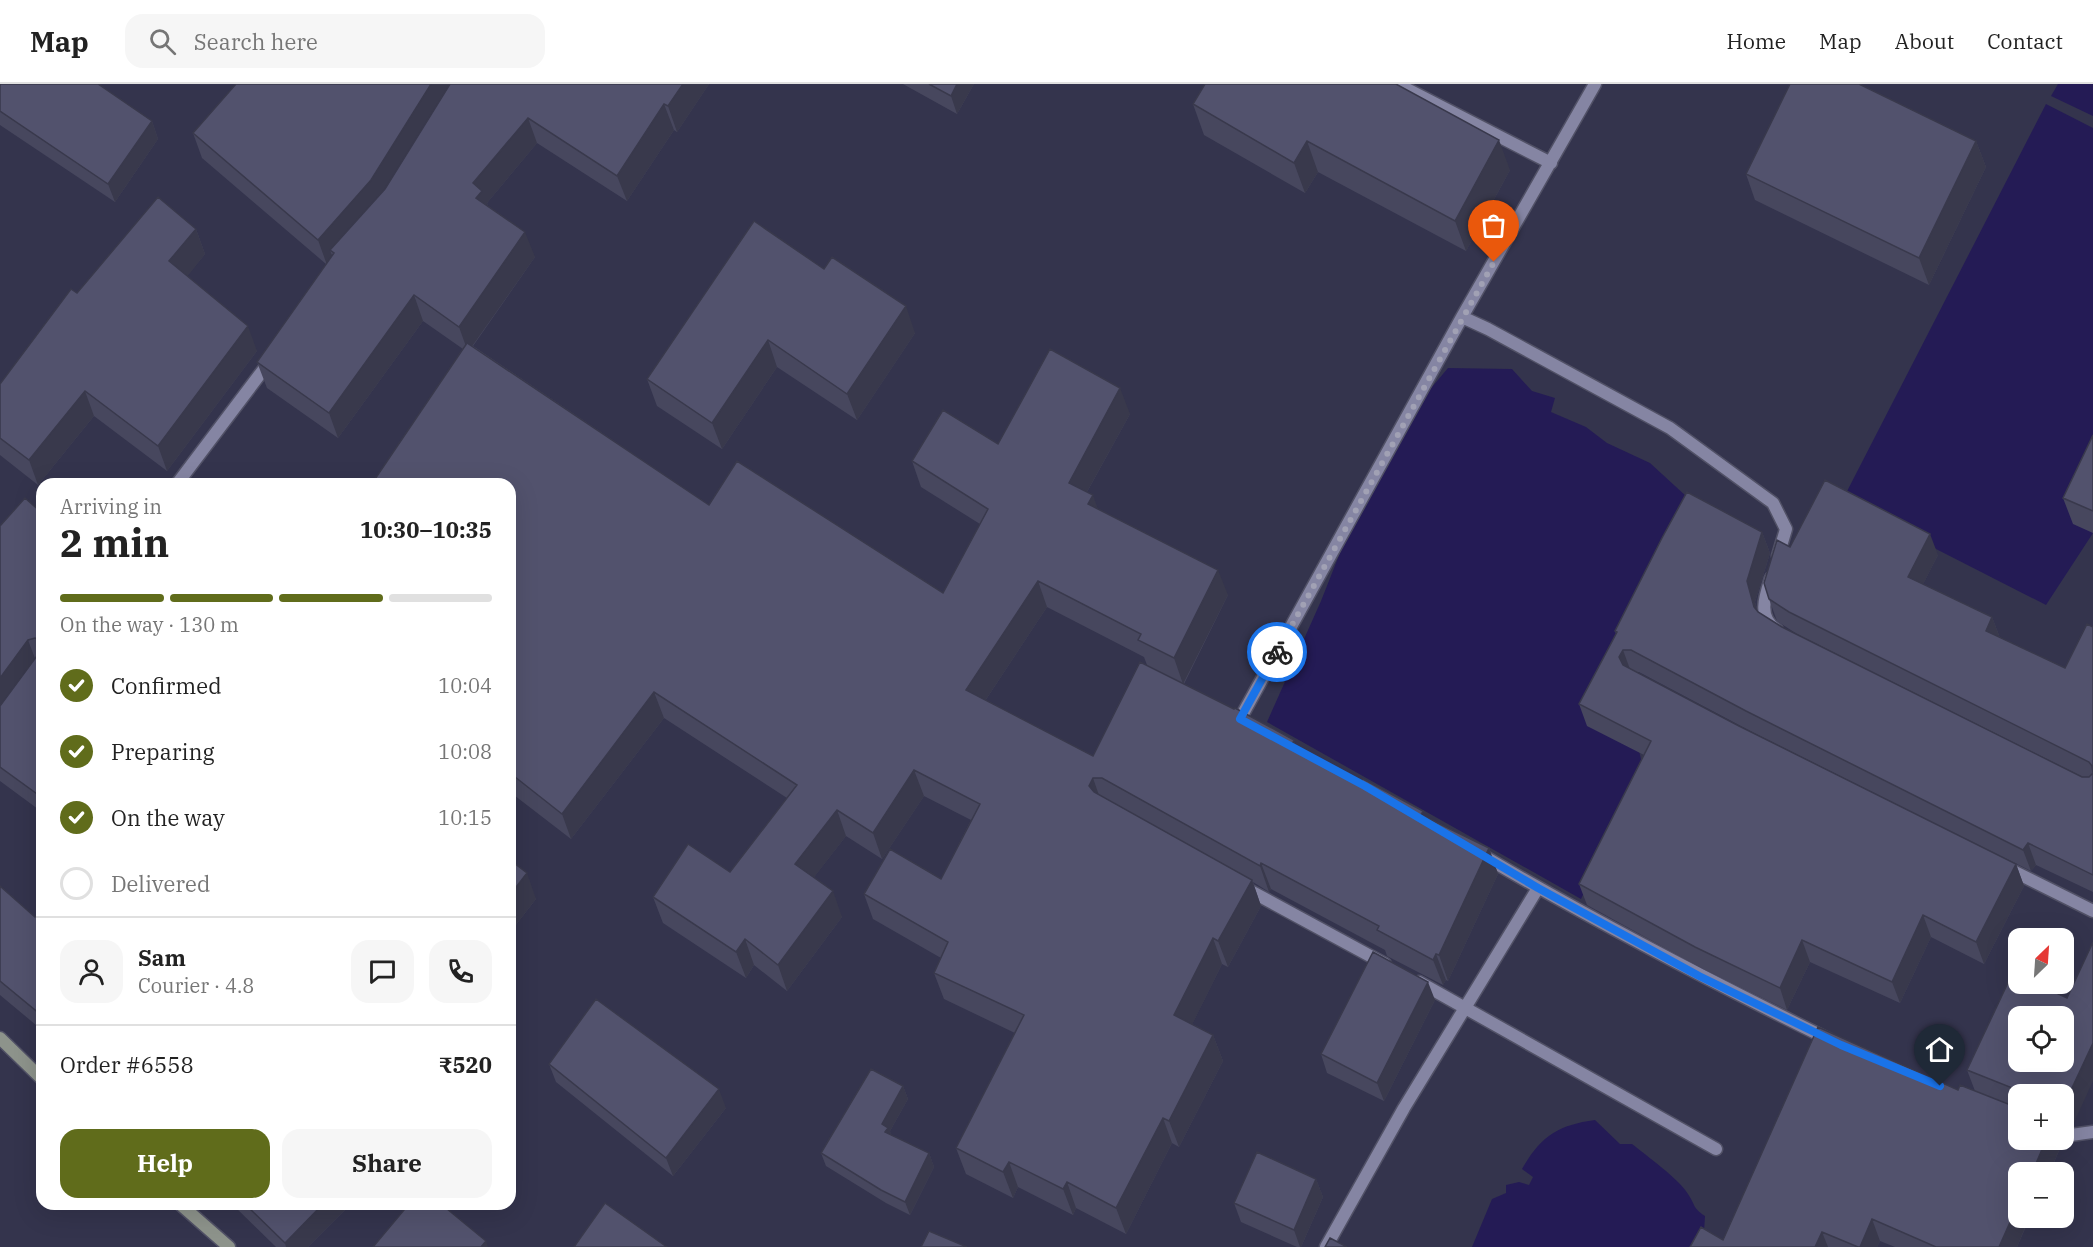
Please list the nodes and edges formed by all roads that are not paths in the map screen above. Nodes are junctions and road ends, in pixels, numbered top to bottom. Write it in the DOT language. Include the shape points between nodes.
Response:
graph roads {
  1 [pos="1397,84"];
  2 [pos="1594,84"];
  3 [pos="1551,163"];
  4 [pos="1462,316"];
  5 [pos="279,348"];
  6 [pos="182,478"];
  7 [pos="1786,636"];
  8 [pos="1240,719"];
  9 [pos="1467,846"];
  10 [pos="1996,863"];
  11 [pos="1230,879"];
  12 [pos="1538,888"];
  13 [pos="2093,911"];
  14 [pos="1466,1007"];
  15 [pos="0,1038"];
  16 [pos="1841,1045"];
  17 [pos="36,1073"];
  18 [pos="2093,1132"];
  19 [pos="2074,1135"];
  20 [pos="1716,1149"];
  21 [pos="187,1210"];
  22 [pos="229,1247"];
  23 [pos="1326,1247"];
  1 -- 3 [label="street"];
  2 -- 3 [label="street"];
  3 -- 4 [label="street"];
  4 -- 7 [label="street" via="1670,428 1773,503 1786,529 1763,604 1770,626"];
  4 -- 8 [label="street"];
  5 -- 6 [label="street"];
  9 -- 12 [label="street"];
  10 -- 13 [label="street"];
  11 -- 14 [label="street"];
  12 -- 14 [label="street"];
  12 -- 16 [label="street" via="1699,976"];
  14 -- 20 [label="street"];
  14 -- 23 [label="street"];
  15 -- 17 [label="main road"];
  18 -- 19 [label="street"];
  21 -- 22 [label="main road"];
}
